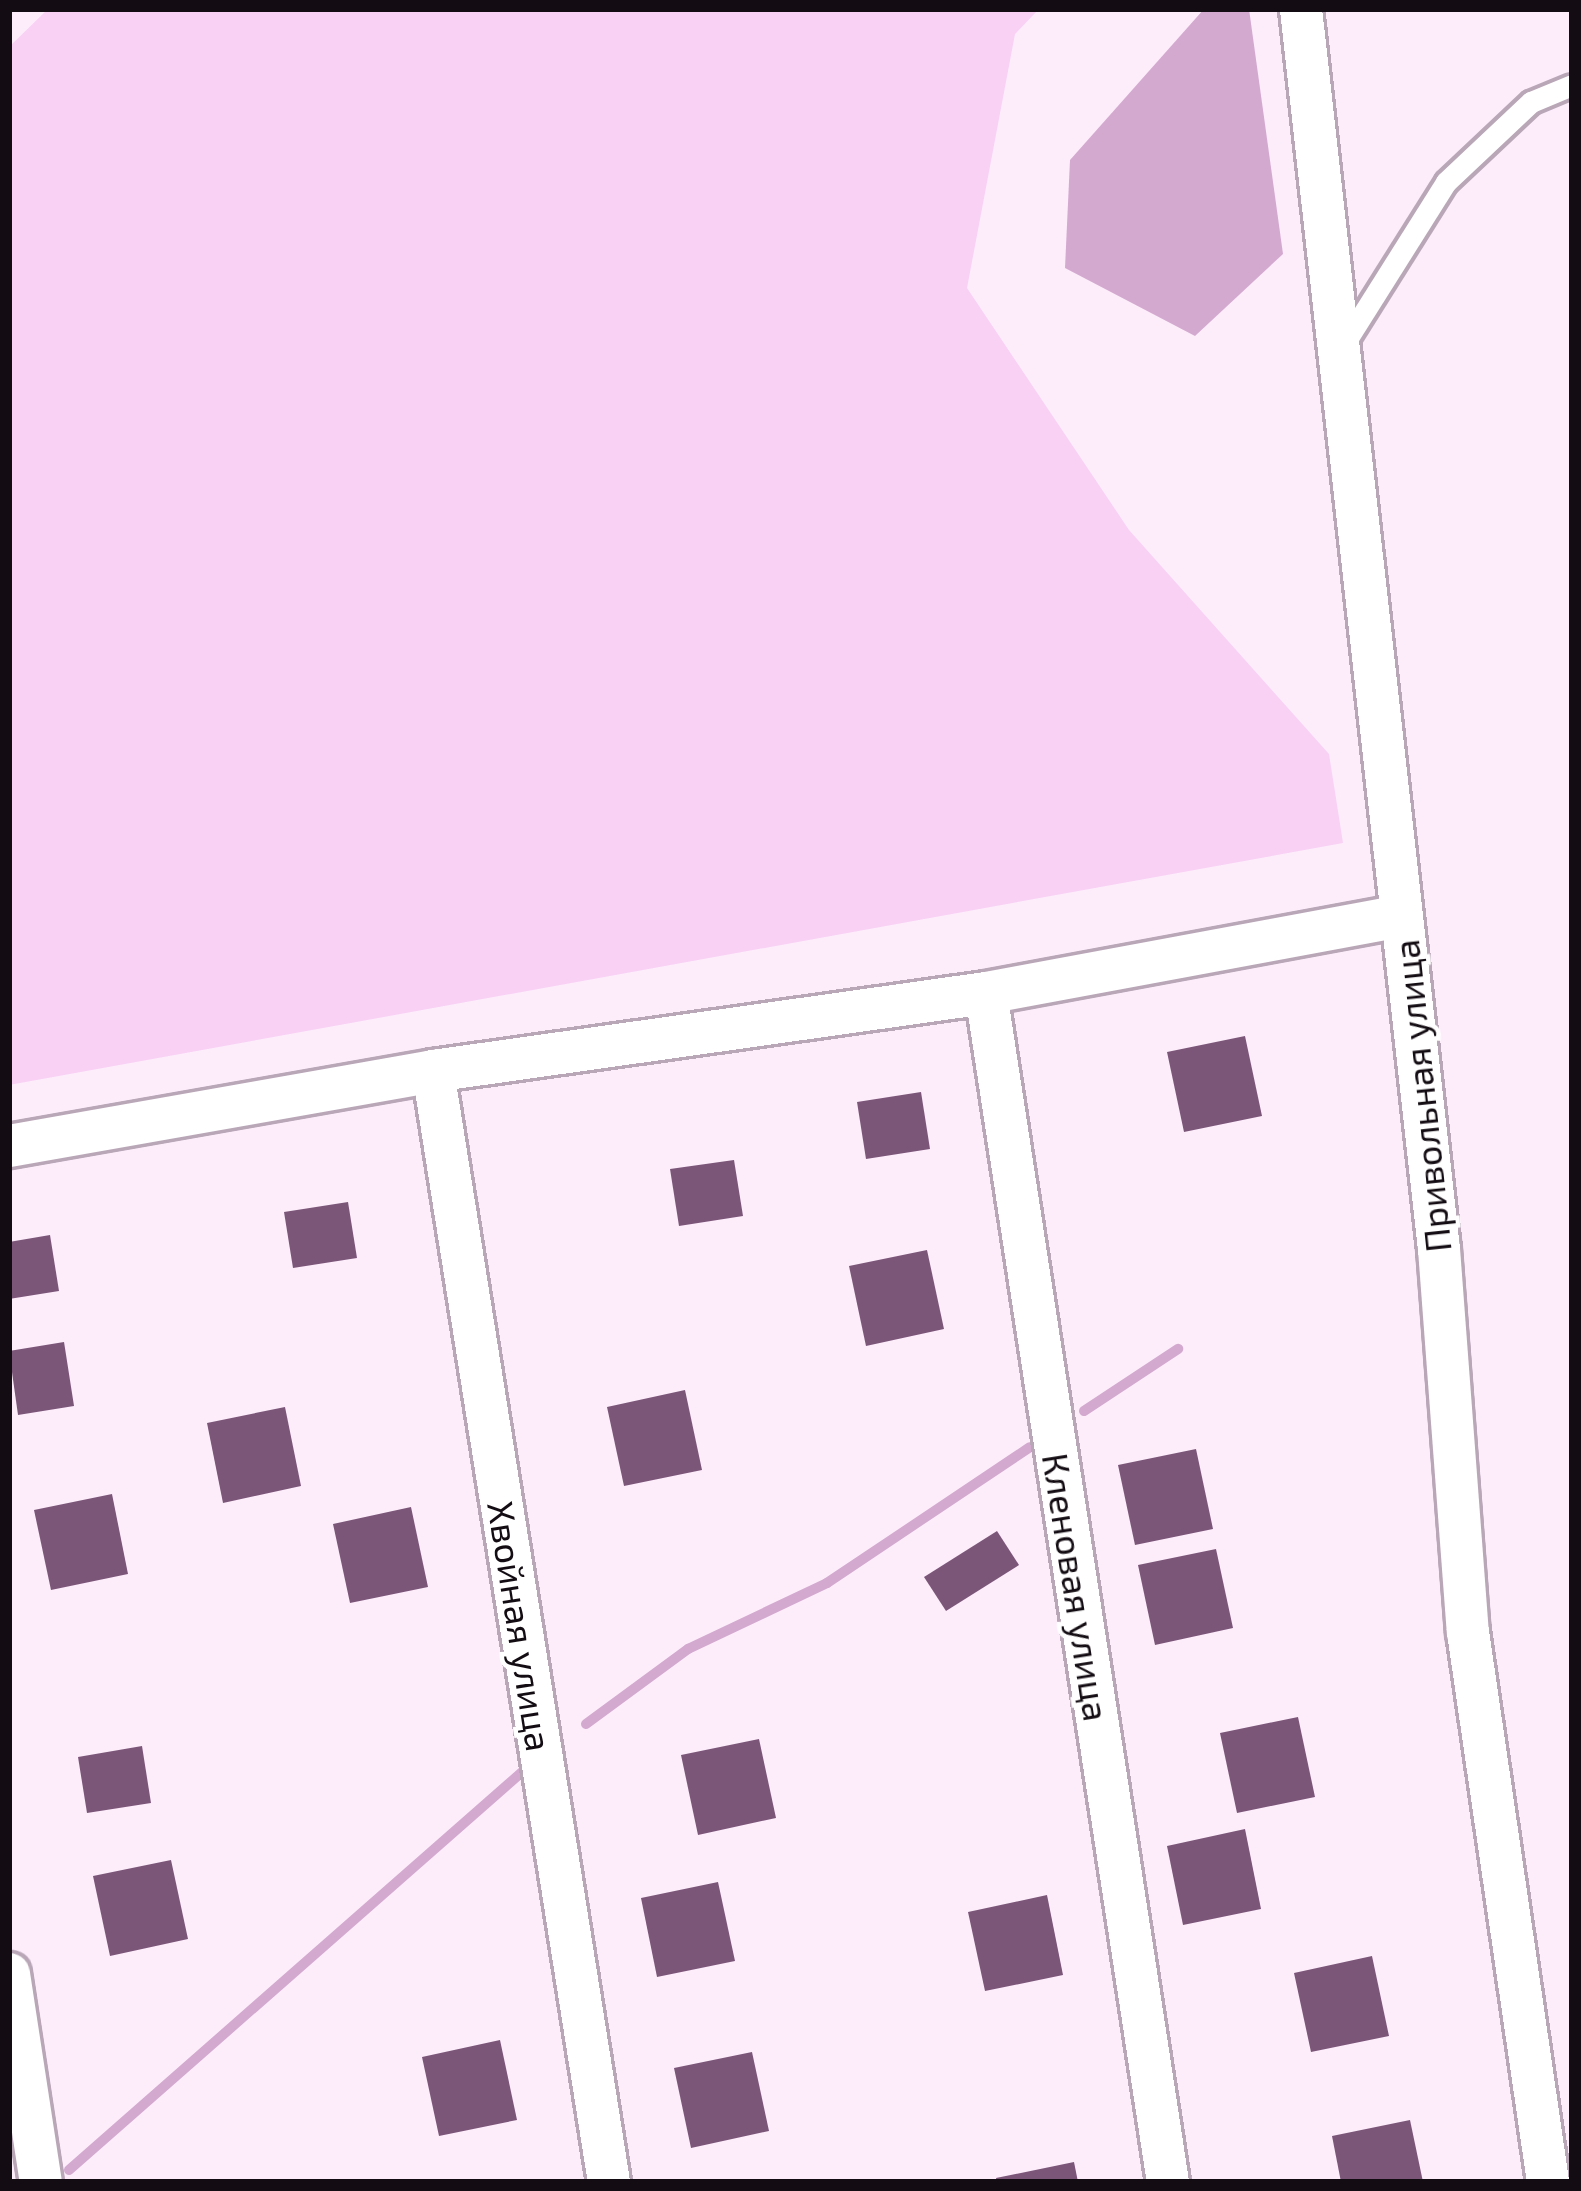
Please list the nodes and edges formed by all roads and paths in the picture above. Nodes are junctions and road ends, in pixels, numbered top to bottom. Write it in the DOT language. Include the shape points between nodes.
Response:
graph roads {
  1 [pos="1301,9"];
  2 [pos="1572,85"];
  3 [pos="1344,344"];
  4 [pos="1400,916"];
  5 [pos="986,993"];
  6 [pos="433,1071"];
  7 [pos="9,1146"];
  8 [pos="9,1974"];
  9 [pos="41,2182"];
  10 [pos="609,2182"];
  11 [pos="1168,2182"];
  12 [pos="1548,2182"];
  1 -- 3 [label="street, Привольная улица"];
  2 -- 3 [label="lane" via="1531,102 1446,182"];
  3 -- 4 [label="street, Привольная улица"];
  4 -- 5 [label="street"];
  4 -- 12 [label="street, Привольная улица" via="1438,1249 1468,1632"];
  5 -- 6 [label="street"];
  5 -- 11 [label="street, Кленовая улица"];
  6 -- 7 [label="street"];
  6 -- 10 [label="street, Хвойная улица"];
  8 -- 9 [label="street"];
}
